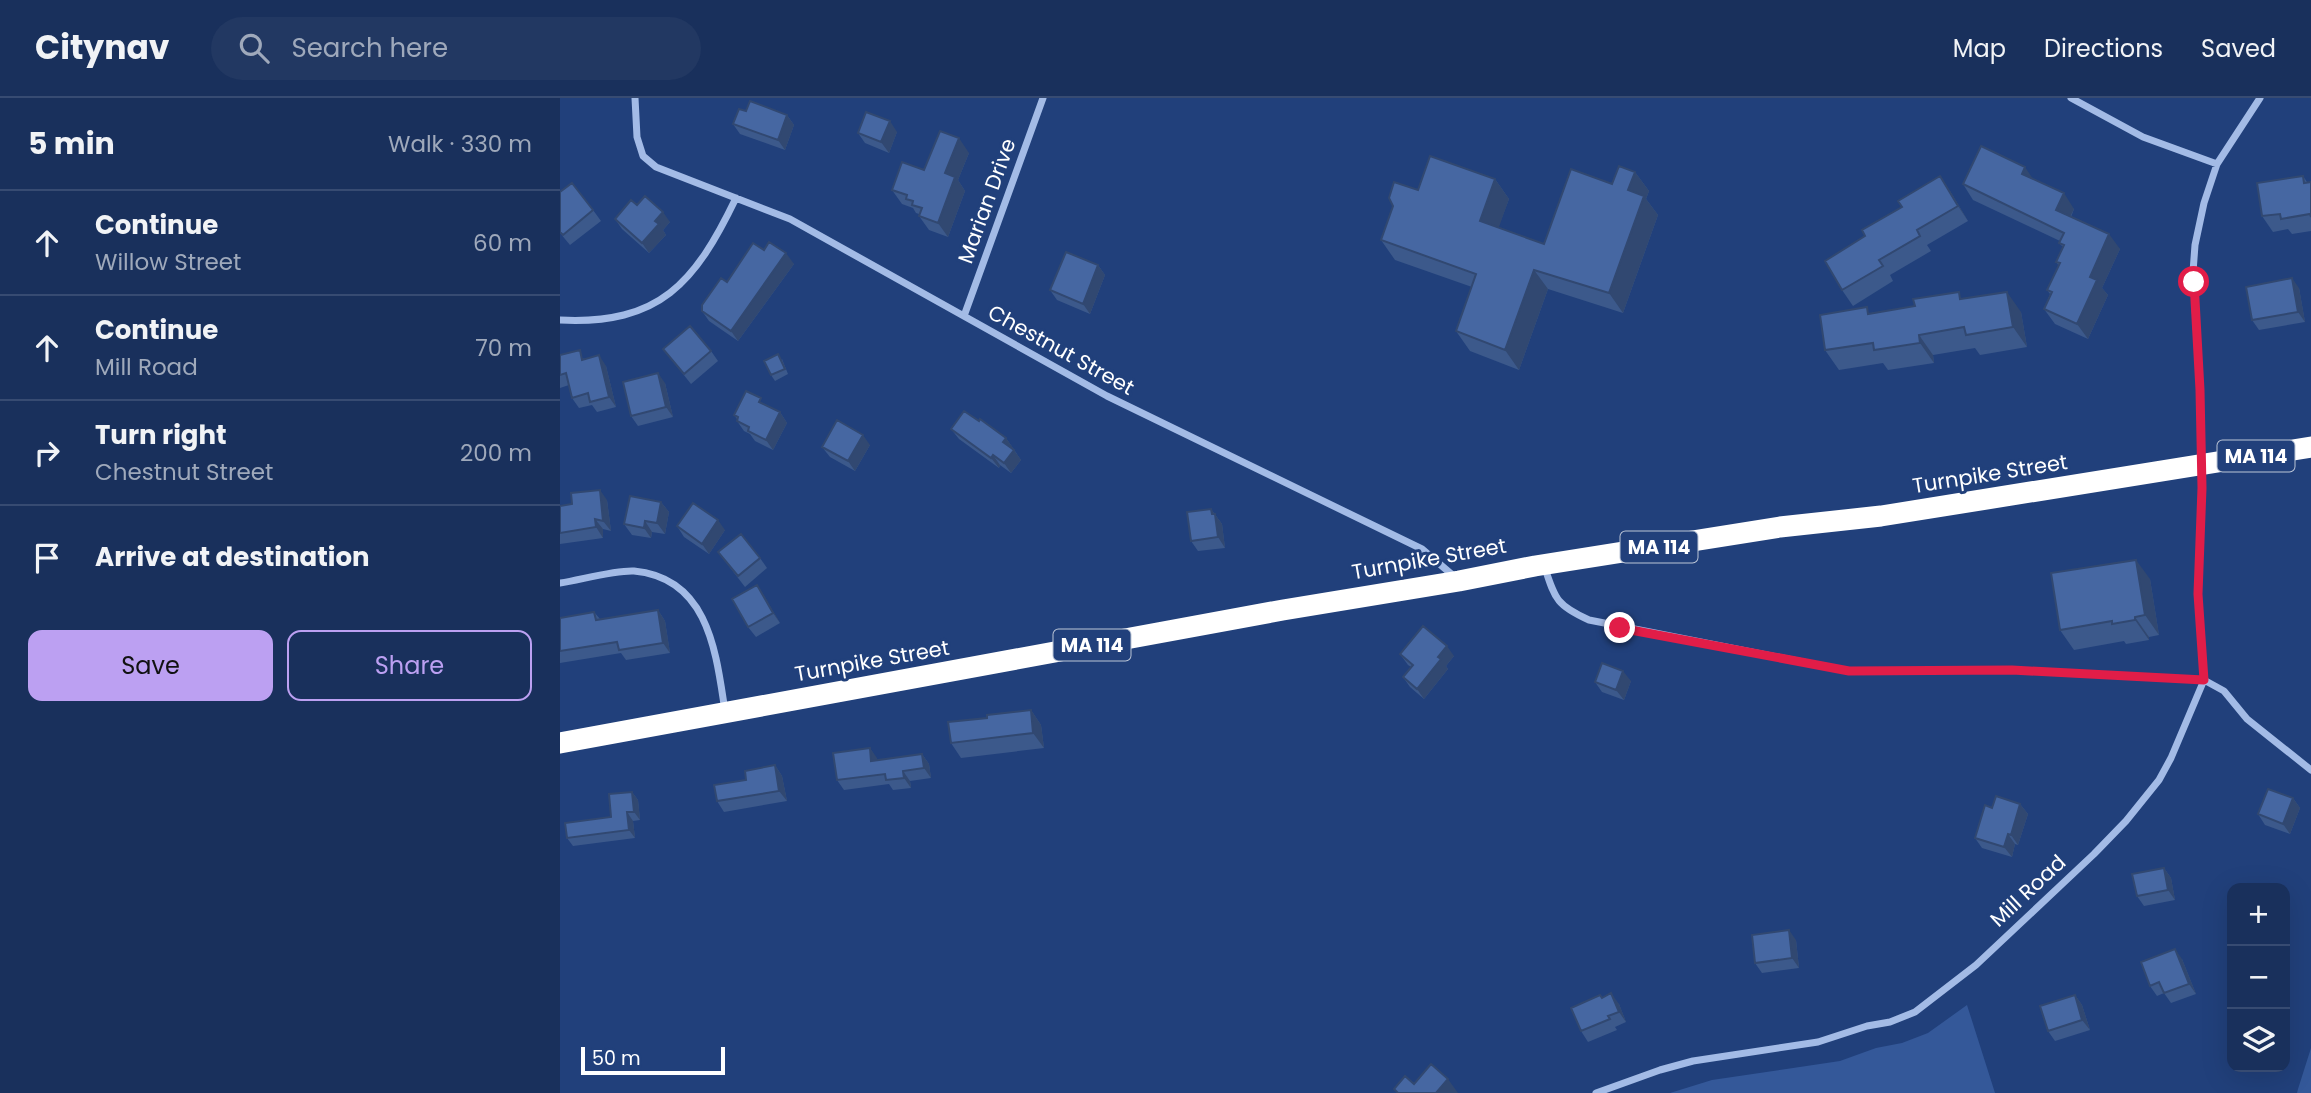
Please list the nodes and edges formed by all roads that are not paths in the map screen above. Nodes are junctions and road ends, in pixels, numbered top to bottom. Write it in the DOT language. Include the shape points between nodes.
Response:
graph roads {
  1 [pos="635,98"];
  2 [pos="1043,98"];
  3 [pos="2071,98"];
  4 [pos="2260,98"];
  5 [pos="2217,164"];
  6 [pos="736,198"];
  7 [pos="964,316"];
  8 [pos="560,320"];
  9 [pos="2311,447"];
  10 [pos="2201,465"];
  11 [pos="1543,564"];
  12 [pos="1460,581"];
  13 [pos="560,583"];
  14 [pos="2204,680"];
  15 [pos="725,712"];
  16 [pos="560,743"];
  17 [pos="2311,771"];
  18 [pos="1596,1093"];
  1 -- 6 [label="street, Chestnut Street" via="643,156 656,167"];
  2 -- 7 [label="street, Marian Drive"];
  3 -- 5 [label="street" via="2143,137"];
  4 -- 5 [label="street, Mill Road"];
  5 -- 10 [label="street, Mill Road" via="2204,203 2193,272"];
  6 -- 7 [label="street, Chestnut Street" via="833,241"];
  6 -- 8 [label="street" via="703,259 660,300 624,317"];
  7 -- 12 [label="street, Chestnut Street" via="1107,396 1422,549"];
  9 -- 10 [label="highway, Turnpike Street / MA 114"];
  10 -- 11 [label="highway, Turnpike Street / MA 114"];
  10 -- 14 [label="street, Mill Road" via="2198,594"];
  11 -- 12 [label="highway, Turnpike Street / MA 114"];
  11 -- 14 [label="street" via="1564,609 1589,620 1823,667"];
  12 -- 15 [label="highway, Turnpike Street / MA 114"];
  13 -- 15 [label="street" via="632,571 650,574 686,594 710,632"];
  14 -- 17 [label="street" via="2224,691 2247,719"];
  14 -- 18 [label="street, Mill Road" via="2171,758 2142,802 1976,965 1915,1012 1818,1042 1693,1061"];
  15 -- 16 [label="highway, Turnpike Street / MA 114"];
}
